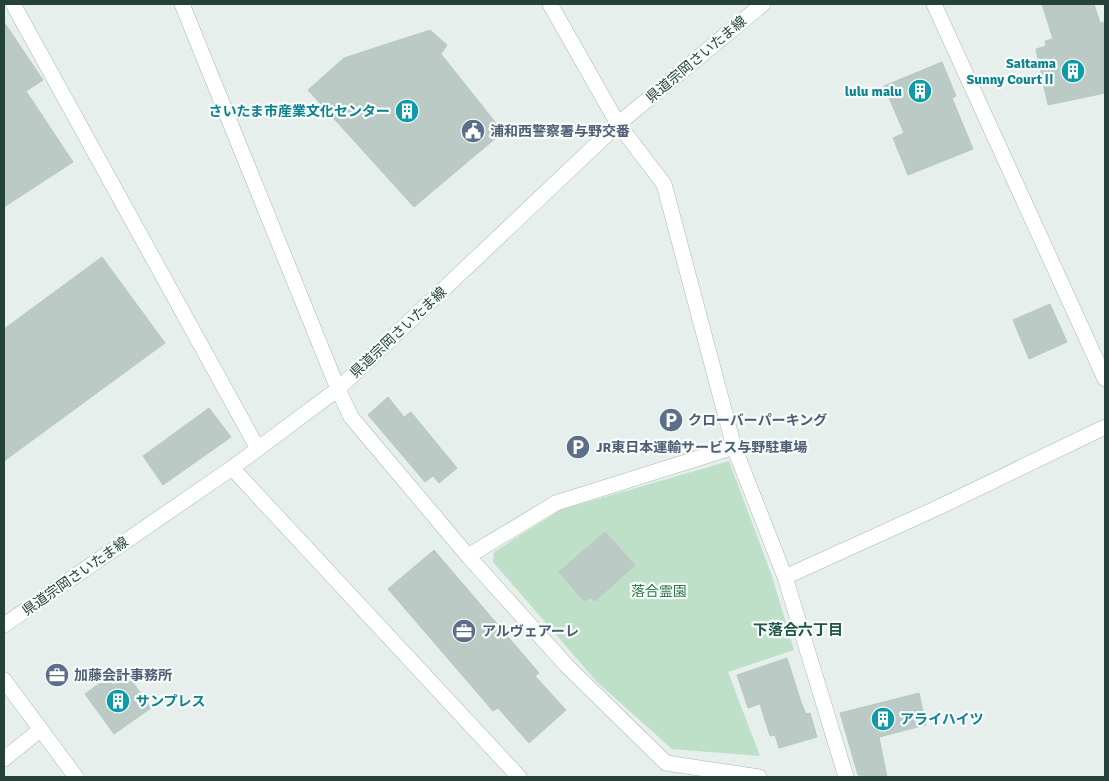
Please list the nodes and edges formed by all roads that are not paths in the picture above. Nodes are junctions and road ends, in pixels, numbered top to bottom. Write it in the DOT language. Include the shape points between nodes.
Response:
graph roads {
  1 [pos="13,4"];
  2 [pos="182,4"];
  3 [pos="550,4"];
  4 [pos="763,4"];
  5 [pos="934,4"];
  6 [pos="4,10"];
  7 [pos="618,124"];
  8 [pos="1105,379"];
  9 [pos="338,389"];
  10 [pos="1105,427"];
  11 [pos="734,447"];
  12 [pos="258,449"];
  13 [pos="232,468"];
  14 [pos="468,556"];
  15 [pos="785,577"];
  16 [pos="4,625"];
  17 [pos="4,680"];
  18 [pos="40,730"];
  19 [pos="4,759"];
  20 [pos="76,777"];
  21 [pos="519,777"];
  22 [pos="759,777"];
  23 [pos="846,777"];
  1 -- 6 [label="street"];
  1 -- 12 [label="street"];
  2 -- 9 [label="street"];
  3 -- 7 [label="street"];
  4 -- 7 [label="street, 県道宗岡さいたま線"];
  5 -- 8 [label="street"];
  7 -- 9 [label="street, 県道宗岡さいたま線"];
  7 -- 11 [label="street" via="664,184"];
  9 -- 12 [label="street, 県道宗岡さいたま線"];
  9 -- 14 [label="street" via="351,417"];
  10 -- 15 [label="street"];
  11 -- 14 [label="street" via="556,503"];
  11 -- 15 [label="street"];
  12 -- 13 [label="street, 県道宗岡さいたま線"];
  13 -- 16 [label="street, 県道宗岡さいたま線"];
  13 -- 21 [label="street"];
  14 -- 22 [label="street" via="567,666 666,763"];
  15 -- 23 [label="street"];
  17 -- 18 [label="street"];
  18 -- 19 [label="street"];
  18 -- 20 [label="street"];
}
